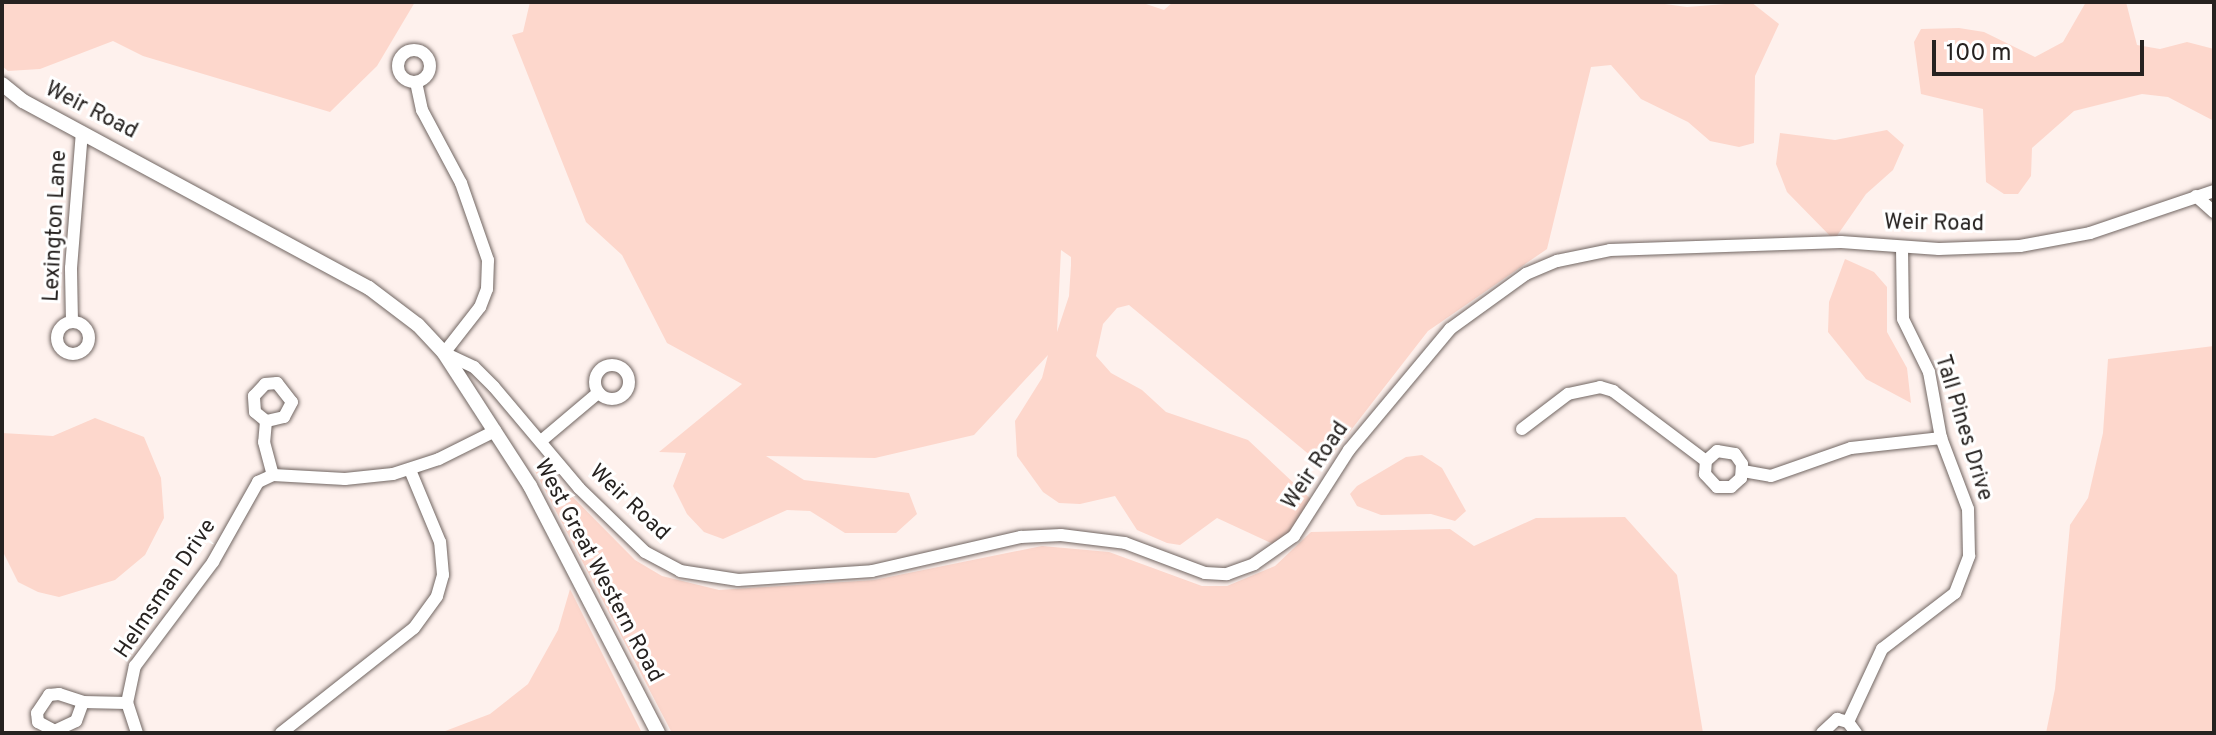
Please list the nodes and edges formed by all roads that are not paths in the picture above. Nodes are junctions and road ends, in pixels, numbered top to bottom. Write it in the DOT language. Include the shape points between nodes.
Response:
graph roads {
  1 [pos="416,82"];
  2 [pos="2,84"];
  3 [pos="82,132"];
  4 [pos="2214,191"];
  5 [pos="2196,196"];
  6 [pos="2214,212"];
  7 [pos="1902,247"];
  8 [pos="72,322"];
  9 [pos="444,353"];
  10 [pos="598,393"];
  11 [pos="266,421"];
  12 [pos="1522,429"];
  13 [pos="495,431"];
  14 [pos="1941,438"];
  15 [pos="541,441"];
  16 [pos="1706,461"];
  17 [pos="410,470"];
  18 [pos="1743,471"];
  19 [pos="273,475"];
  20 [pos="83,702"];
  21 [pos="127,703"];
  22 [pos="1852,728"];
  23 [pos="137,733"];
  24 [pos="281,733"];
  25 [pos="658,733"];
  26 [pos="1822,733"];
  1 -- 9 [label="street" via="422,110 461,183 488,260 480,307"];
  2 -- 3 [label="street, Weir Road"];
  3 -- 8 [label="street, Lexington Lane"];
  3 -- 9 [label="street, Weir Road" via="369,288 418,325"];
  4 -- 5 [label="street, Weir Road"];
  5 -- 6 [label="street"];
  5 -- 7 [label="street, Weir Road" via="2131,221 2053,241 1982,249"];
  7 -- 14 [label="street, Tall Pines Drive" via="1900,302 1932,381"];
  7 -- 15 [label="street, Weir Road" via="1841,242 1610,250 1581,254 1526,274 1450,329 1349,450 1294,536 1254,564 1227,574 1205,573 1113,540 1051,535 872,571 705,578 645,552 579,488"];
  9 -- 13 [label="street, Weir Road"];
  9 -- 15 [label="street, Weir Road" via="474,367"];
  10 -- 15 [label="street"];
  11 -- 19 [label="street" via="264,442"];
  12 -- 16 [label="street" via="1568,394 1600,387 1628,401"];
  13 -- 17 [label="street"];
  13 -- 25 [label="street, West Great Western Road" via="560,540"];
  14 -- 18 [label="street" via="1851,448 1771,476"];
  14 -- 22 [label="street, Tall Pines Drive" via="1968,509 1963,576 1944,604 1882,649"];
  16 -- 18 [label="street" via="1717,451 1728,450 1739,458"];
  16 -- 18 [label="street" via="1706,477 1717,487 1734,485"];
  17 -- 19 [label="street" via="345,479"];
  17 -- 24 [label="street" via="440,542 443,575 437,596 414,628"];
  19 -- 21 [label="street, Helmsman Drive" via="249,494 213,562 146,647"];
  20 -- 21 [label="street"];
  21 -- 23 [label="street"];
  22 -- 26 [label="street, Tall Pines Drive" via="1833,720"];
}
